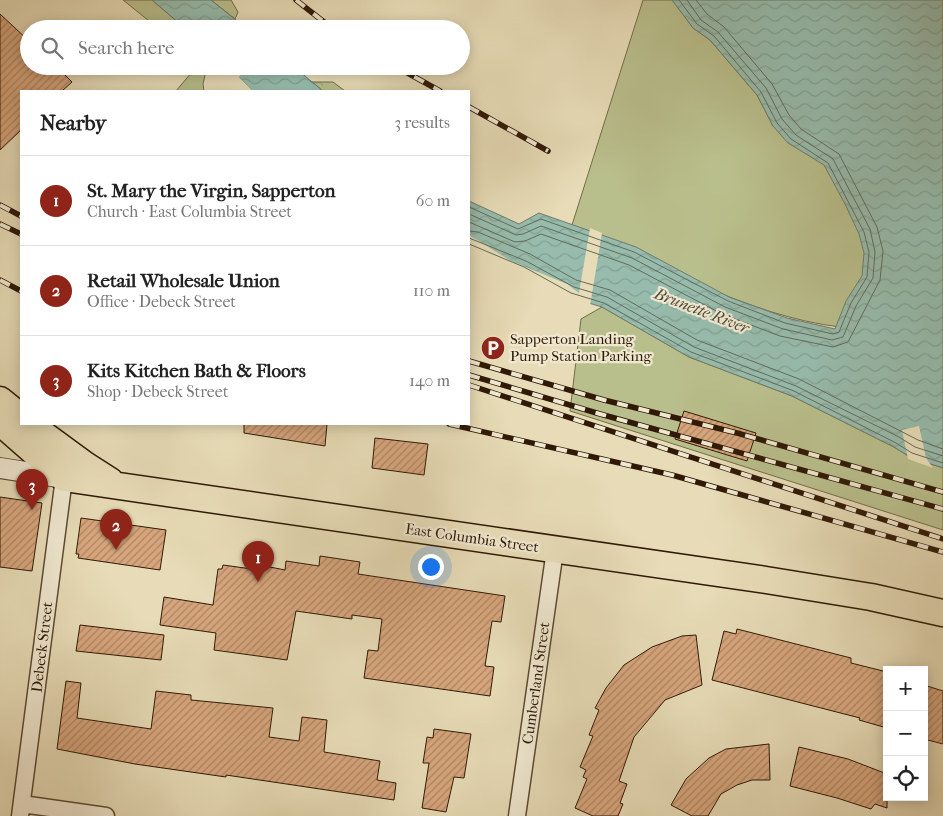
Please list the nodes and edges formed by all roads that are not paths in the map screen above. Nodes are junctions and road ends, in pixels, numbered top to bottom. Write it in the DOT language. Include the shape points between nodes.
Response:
graph roads {
  1 [pos="0,400"];
  2 [pos="20,416"];
  3 [pos="0,422"];
  4 [pos="30,425"];
  5 [pos="0,468"];
  6 [pos="64,478"];
  7 [pos="119,487"];
  8 [pos="555,550"];
  9 [pos="943,613"];
  10 [pos="21,810"];
  11 [pos="106,816"];
  12 [pos="516,816"];
  1 -- 2 [label="main road"];
  3 -- 6 [label="main road"];
  4 -- 7 [label="main road" via="84,466"];
  5 -- 6 [label="street, East Columbia Street"];
  6 -- 7 [label="main road, East Columbia Street"];
  6 -- 10 [label="street, Debeck Street"];
  7 -- 8 [label="main road, East Columbia Street"];
  8 -- 9 [label="main road, East Columbia Street" via="871,596"];
  8 -- 12 [label="street, Cumberland Street"];
  10 -- 11 [label="street"];
}
